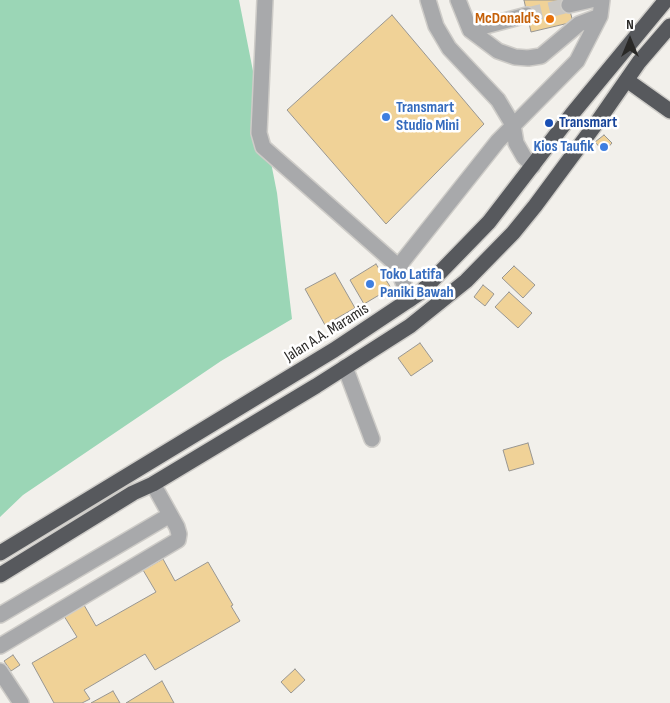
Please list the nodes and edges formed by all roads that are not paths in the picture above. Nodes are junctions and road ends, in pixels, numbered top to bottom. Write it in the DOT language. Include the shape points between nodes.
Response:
graph roads {
  1 [pos="265,0"];
  2 [pos="428,0"];
  3 [pos="458,0"];
  4 [pos="591,0"];
  5 [pos="602,0"];
  6 [pos="654,0"];
  7 [pos="666,0"];
  8 [pos="569,5"];
  9 [pos="527,15"];
  10 [pos="600,16"];
  11 [pos="648,20"];
  12 [pos="670,26"];
  13 [pos="470,30"];
  14 [pos="628,81"];
  15 [pos="670,112"];
  16 [pos="513,125"];
  17 [pos="533,166"];
  18 [pos="399,267"];
  19 [pos="410,300"];
  20 [pos="345,367"];
  21 [pos="372,439"];
  22 [pos="153,484"];
  23 [pos="170,515"];
  24 [pos="0,553"];
  25 [pos="0,576"];
  26 [pos="0,615"];
  27 [pos="0,646"];
  28 [pos="0,671"];
  29 [pos="21,703"];
  1 -- 18 [label="lane" via="259,133 263,147"];
  2 -- 16 [label="lane" via="436,26 449,48 498,100"];
  3 -- 13 [label="lane"];
  4 -- 8 [label="lane"];
  5 -- 10 [label="lane"];
  6 -- 11 [label="highway"];
  7 -- 11 [label="highway, Jalan A.A. Maramis"];
  9 -- 13 [label="lane"];
  10 -- 13 [label="lane" via="579,24 541,56 528,58 515,58 498,51"];
  10 -- 16 [label="lane" via="577,61"];
  11 -- 17 [label="highway, Jalan A.A. Maramis"];
  12 -- 14 [label="highway" via="639,62"];
  14 -- 15 [label="highway"];
  14 -- 20 [label="highway" via="535,206 479,268 410,326"];
  16 -- 17 [label="lane" via="516,143"];
  16 -- 18 [label="lane"];
  17 -- 19 [label="highway, Jalan A.A. Maramis" via="472,241"];
  18 -- 19 [label="lane"];
  19 -- 24 [label="highway, Jalan A.A. Maramis" via="334,350"];
  20 -- 21 [label="lane"];
  20 -- 22 [label="highway"];
  22 -- 23 [label="lane"];
  22 -- 25 [label="highway" via="133,493"];
  23 -- 26 [label="lane"];
  23 -- 27 [label="lane" via="177,527 178,540"];
  28 -- 29 [label="lane"];
}
